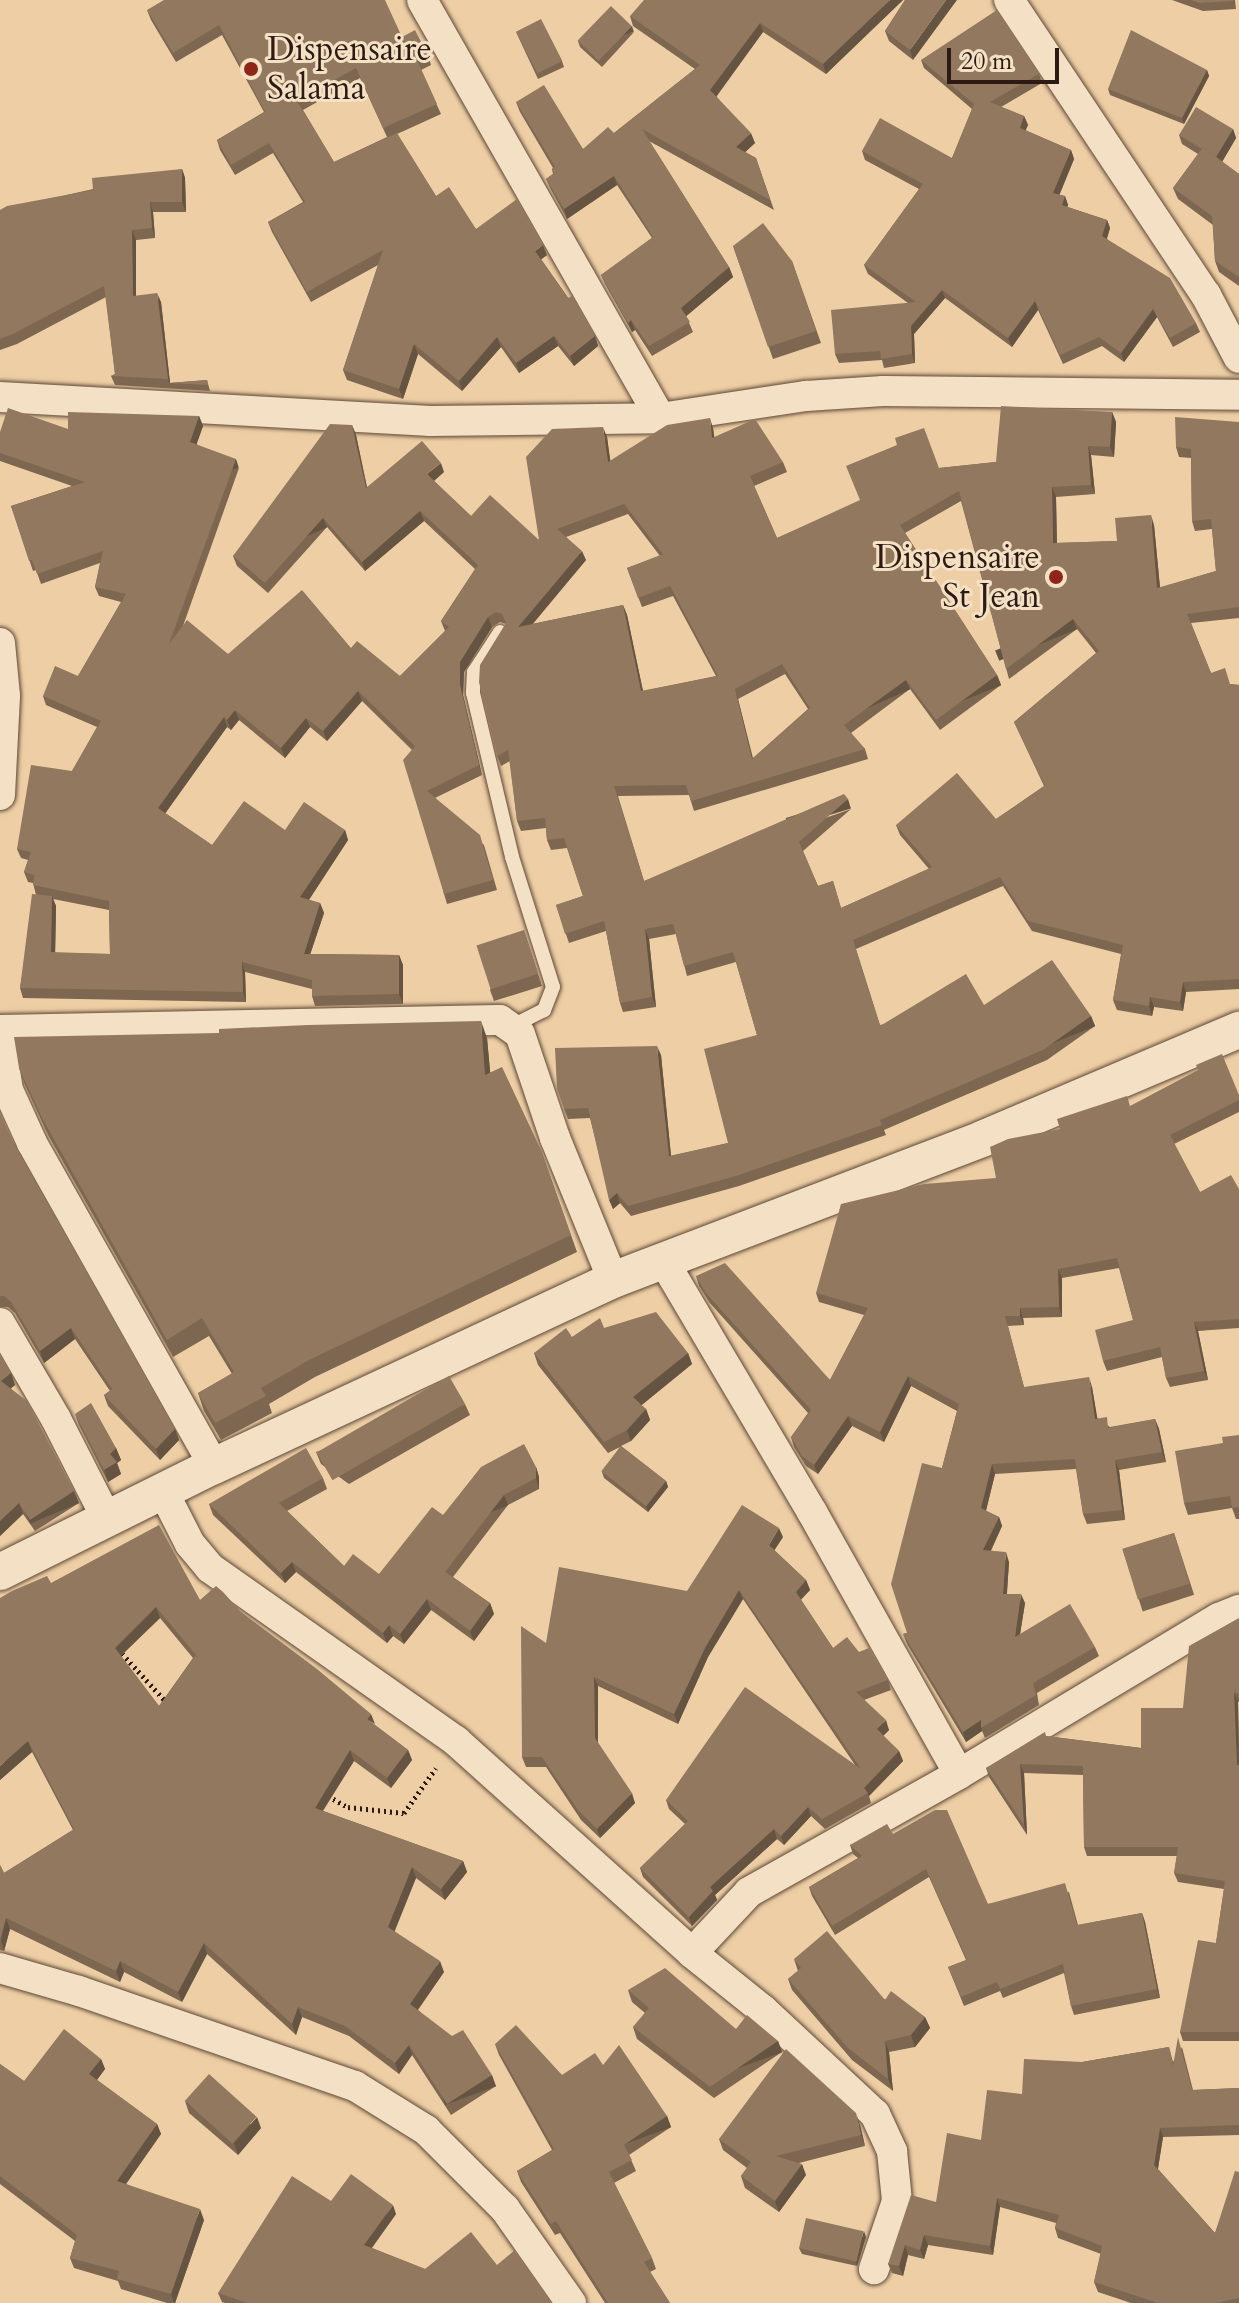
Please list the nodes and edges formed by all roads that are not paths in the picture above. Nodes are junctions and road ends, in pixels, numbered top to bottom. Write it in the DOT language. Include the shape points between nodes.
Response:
graph roads {
  1 [pos="422,0"];
  2 [pos="1009,0"];
  3 [pos="1239,358"];
  4 [pos="1239,395"];
  5 [pos="0,397"];
  6 [pos="660,418"];
  7 [pos="500,632"];
  8 [pos="0,643"];
  9 [pos="0,795"];
  10 [pos="512,1026"];
  11 [pos="0,1030"];
  12 [pos="1239,1030"];
  13 [pos="0,1039"];
  14 [pos="663,1260"];
  15 [pos="613,1280"];
  16 [pos="0,1323"];
  17 [pos="214,1466"];
  18 [pos="163,1491"];
  19 [pos="107,1519"];
  20 [pos="0,1572"];
  21 [pos="1239,1610"];
  22 [pos="959,1774"];
  23 [pos="692,1953"];
  24 [pos="0,1968"];
  25 [pos="874,2269"];
  26 [pos="571,2303"];
  1 -- 6 [label="street"];
  2 -- 3 [label="street" via="1206,295"];
  4 -- 6 [label="street" via="883,391 806,396"];
  5 -- 6 [label="street" via="430,421"];
  7 -- 10 [label="lane" via="474,672 473,693 512,857 553,987 544,1010"];
  8 -- 9 [label="street" via="5,696"];
  10 -- 11 [label="street" via="500,1020"];
  10 -- 15 [label="street" via="520,1034 555,1138"];
  12 -- 14 [label="street" via="984,1138"];
  13 -- 17 [label="street" via="8,1090 32,1143"];
  14 -- 15 [label="street"];
  14 -- 22 [label="street"];
  15 -- 17 [label="street"];
  16 -- 19 [label="street"];
  17 -- 18 [label="street"];
  18 -- 19 [label="street"];
  18 -- 23 [label="street" via="190,1544 210,1568 456,1741"];
  19 -- 20 [label="street"];
  21 -- 22 [label="street"];
  22 -- 23 [label="street" via="749,1892"];
  23 -- 25 [label="street" via="763,2010 875,2114 892,2151 897,2201"];
  24 -- 26 [label="street" via="355,2086 438,2141 505,2209"];
}
